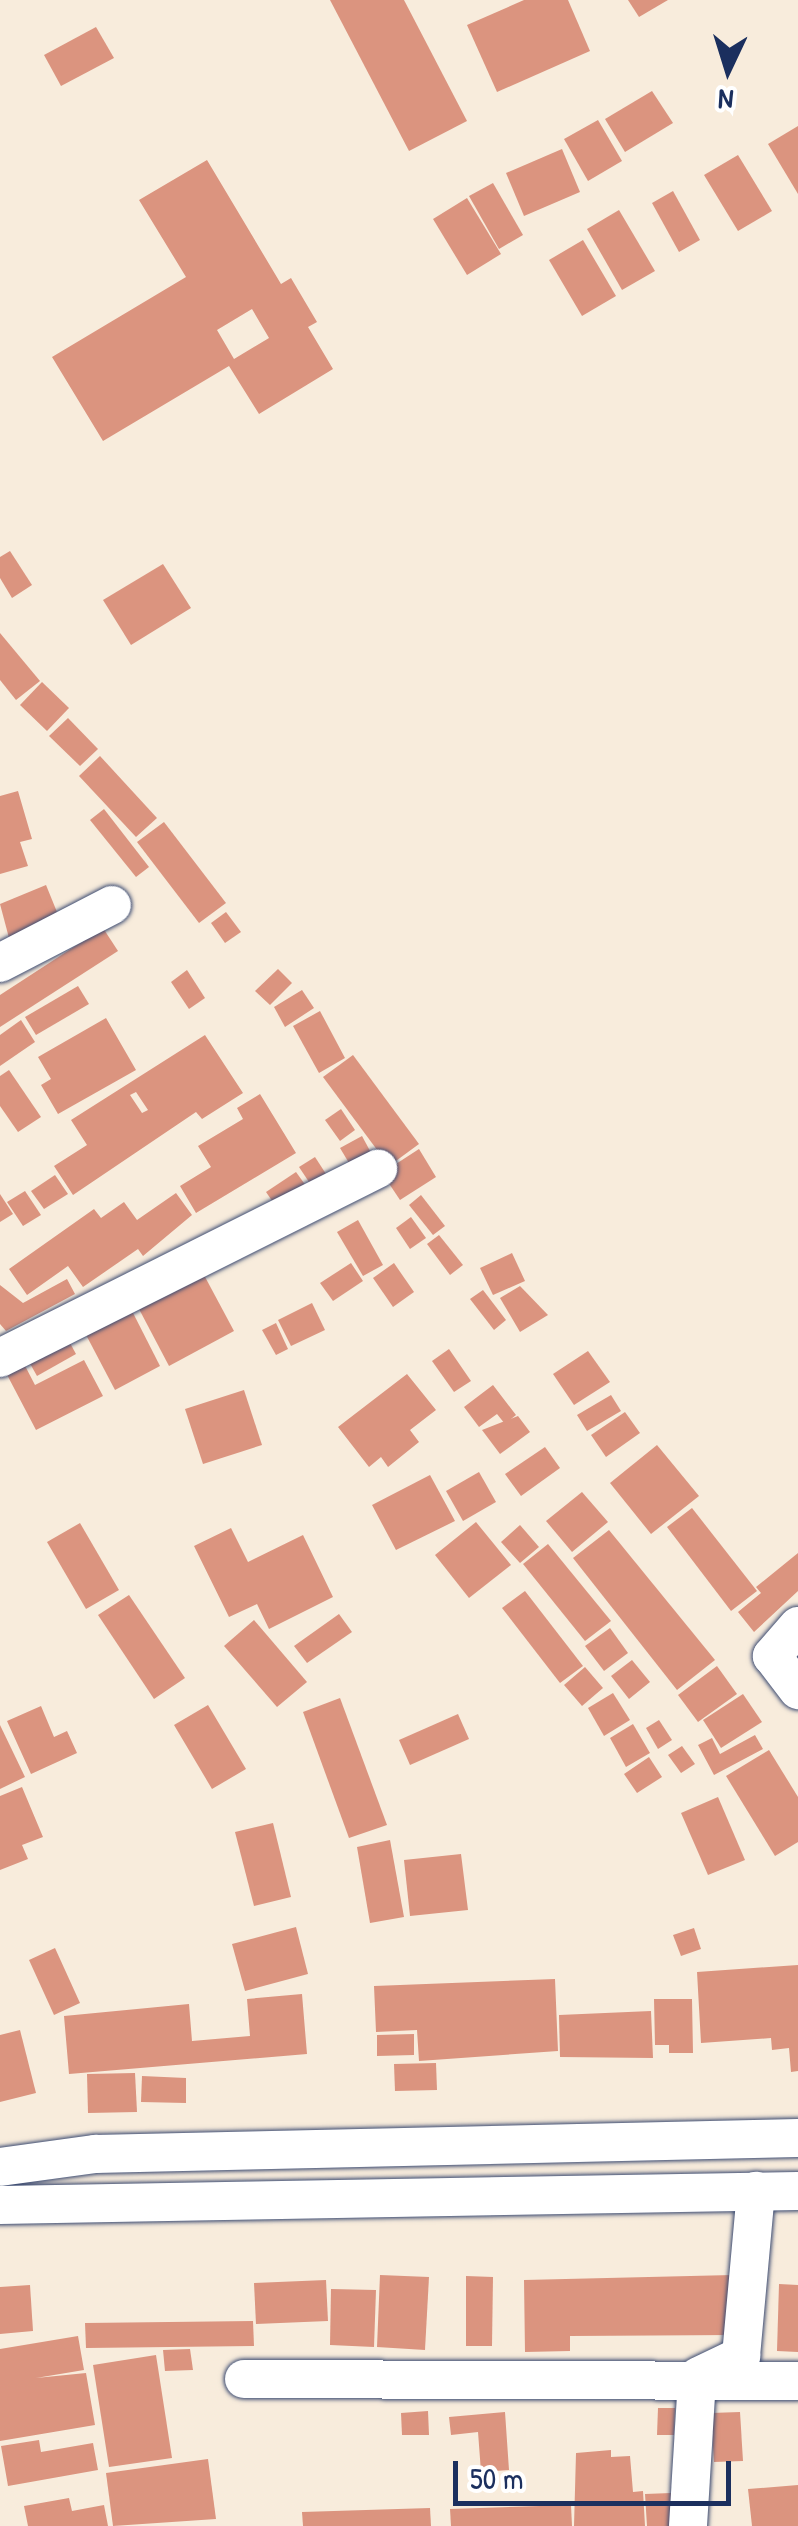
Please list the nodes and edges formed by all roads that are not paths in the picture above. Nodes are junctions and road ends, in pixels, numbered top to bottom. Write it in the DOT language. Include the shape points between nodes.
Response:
graph roads {
  1 [pos="112,905"];
  2 [pos="0,963"];
  3 [pos="378,1169"];
  4 [pos="0,1358"];
  5 [pos="798,1626"];
  6 [pos="798,1690"];
  7 [pos="798,2138"];
  8 [pos="0,2167"];
  9 [pos="798,2190"];
  10 [pos="756,2192"];
  11 [pos="0,2204"];
  12 [pos="697,2376"];
  13 [pos="244,2380"];
  14 [pos="798,2380"];
  15 [pos="688,2526"];
  1 -- 2 [label="street"];
  3 -- 4 [label="street"];
  5 -- 6 [label="street" via="772,1656"];
  7 -- 8 [label="street" via="95,2154"];
  9 -- 10 [label="street"];
  10 -- 11 [label="street"];
  10 -- 12 [label="street" via="741,2356"];
  12 -- 13 [label="street"];
  12 -- 14 [label="street"];
  12 -- 15 [label="street"];
}
